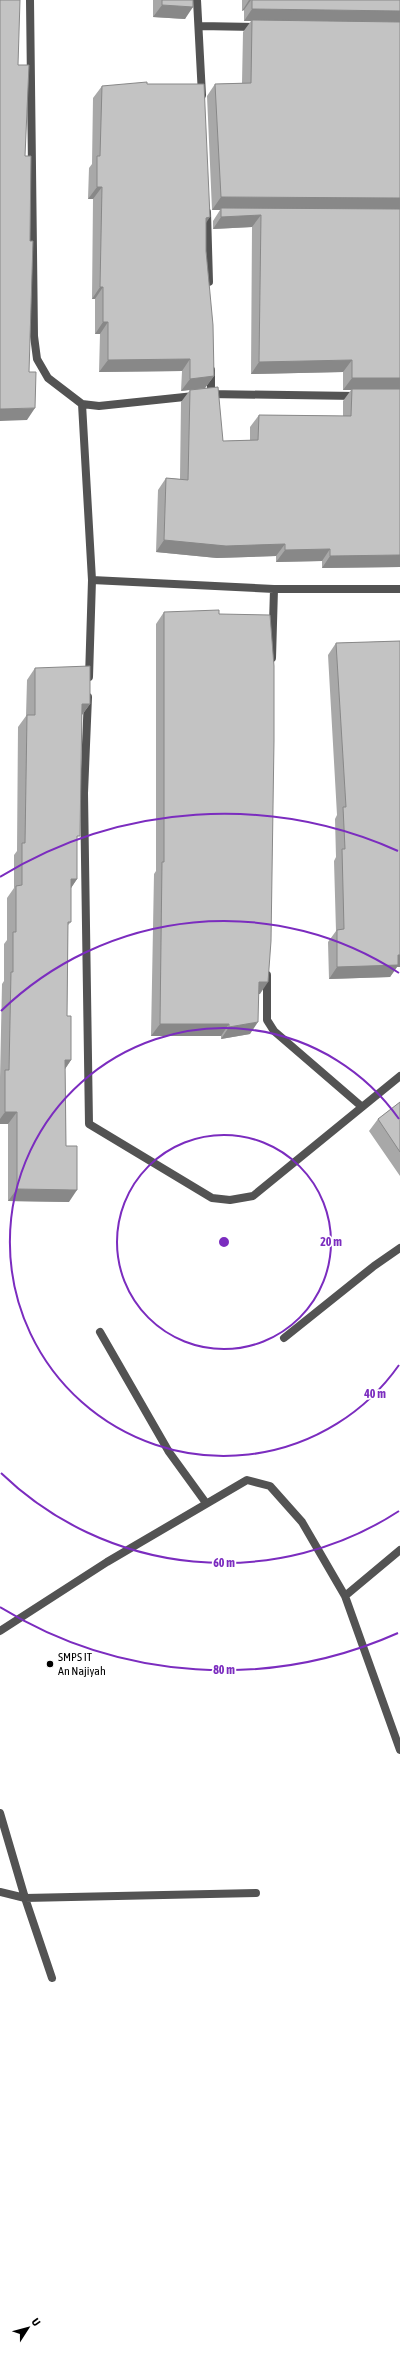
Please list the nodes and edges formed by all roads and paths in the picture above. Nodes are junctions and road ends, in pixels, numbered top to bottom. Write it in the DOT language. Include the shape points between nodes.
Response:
graph roads {
  1 [pos="30,0"];
  2 [pos="198,0"];
  3 [pos="199,26"];
  4 [pos="269,27"];
  5 [pos="202,105"];
  6 [pos="206,199"];
  7 [pos="209,292"];
  8 [pos="210,362"];
  9 [pos="211,393"];
  10 [pos="368,396"];
  11 [pos="82,404"];
  12 [pos="92,580"];
  13 [pos="274,589"];
  14 [pos="400,589"];
  15 [pos="272,668"];
  16 [pos="267,968"];
  17 [pos="400,1076"];
  18 [pos="361,1106"];
  19 [pos="400,1248"];
  20 [pos="100,1332"];
  21 [pos="284,1338"];
  22 [pos="206,1503"];
  23 [pos="400,1550"];
  24 [pos="345,1596"];
  25 [pos="0,1631"];
  26 [pos="400,1750"];
  27 [pos="0,1813"];
  28 [pos="0,1892"];
  29 [pos="256,1893"];
  30 [pos="25,1898"];
  31 [pos="52,1978"];
  1 -- 11 [label="street" via="34,336 38,359 48,378"];
  2 -- 3 [label="street"];
  3 -- 4 [label="street"];
  3 -- 5 [label="street"];
  6 -- 7 [label="street" via="211,215"];
  8 -- 9 [label="street"];
  9 -- 10 [label="street"];
  9 -- 11 [label="street" via="100,406"];
  11 -- 12 [label="street"];
  12 -- 13 [label="street"];
  12 -- 18 [label="street" via="84,793 89,1124 212,1198 230,1200 253,1196 259,1192"];
  13 -- 14 [label="street"];
  13 -- 15 [label="street"];
  16 -- 18 [label="street" via="267,1020 274,1031"];
  17 -- 18 [label="street"];
  19 -- 21 [label="street"];
  20 -- 22 [label="street" via="169,1452"];
  22 -- 24 [label="street" via="247,1480 270,1486 302,1522"];
  22 -- 25 [label="street" via="107,1562"];
  23 -- 24 [label="street"];
  24 -- 26 [label="street"];
  27 -- 30 [label="street"];
  28 -- 30 [label="street"];
  29 -- 30 [label="street"];
  30 -- 31 [label="street"];
}
